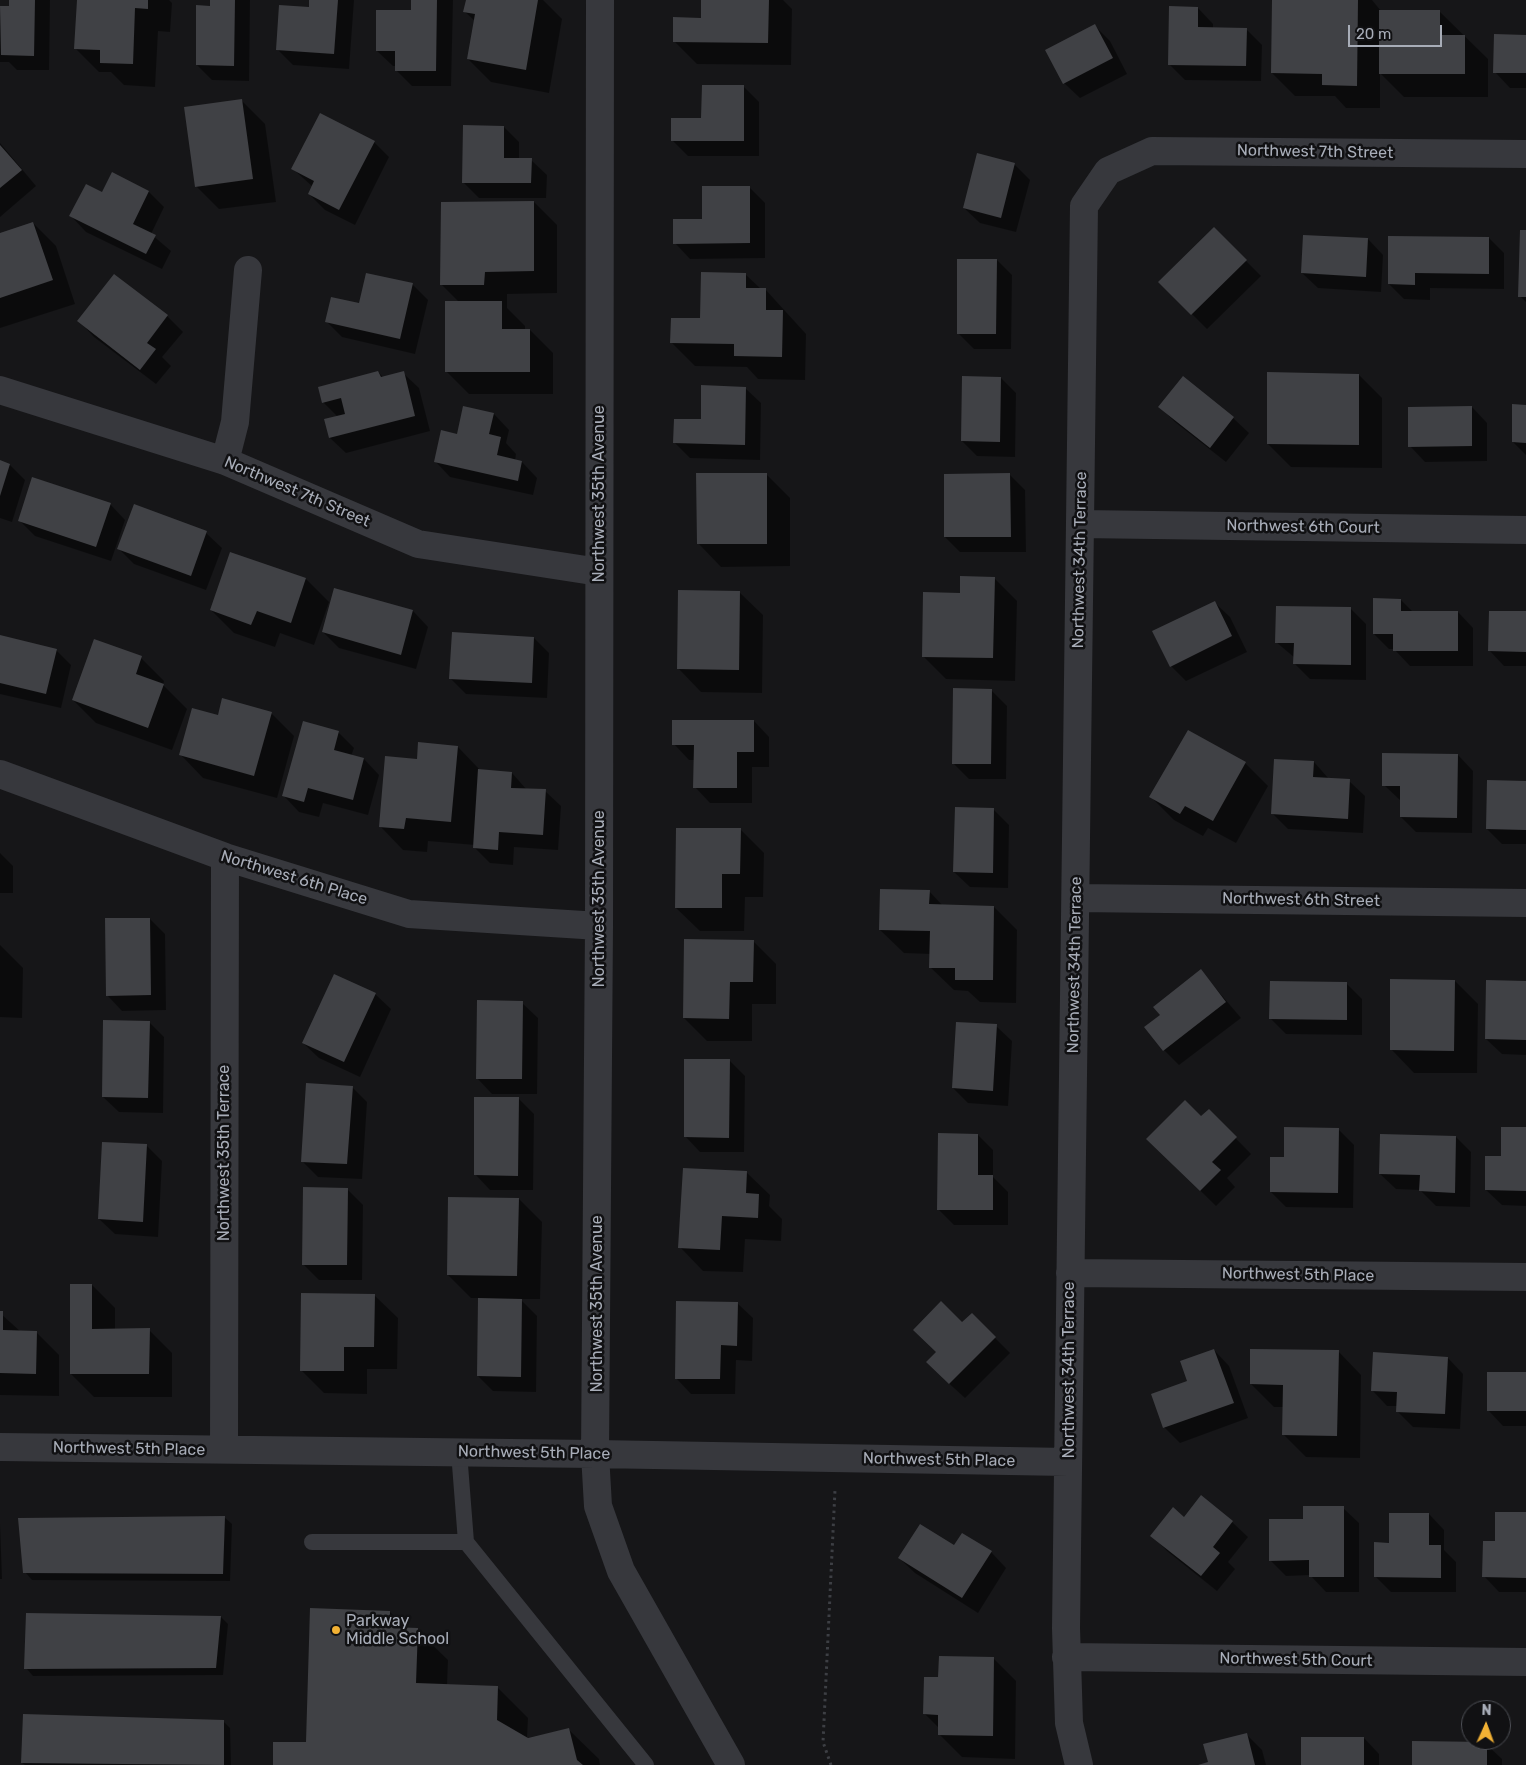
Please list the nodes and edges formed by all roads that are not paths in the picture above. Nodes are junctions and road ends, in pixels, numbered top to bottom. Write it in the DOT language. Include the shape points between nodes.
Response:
graph roads {
  1 [pos="600,0"];
  2 [pos="1526,154"];
  3 [pos="1108,171"];
  4 [pos="248,270"];
  5 [pos="0,390"];
  6 [pos="225,461"];
  7 [pos="1080,524"];
  8 [pos="1526,530"];
  9 [pos="599,572"];
  10 [pos="0,774"];
  11 [pos="225,857"];
  12 [pos="1076,898"];
  13 [pos="1526,903"];
  14 [pos="599,926"];
  15 [pos="1070,1273"];
  16 [pos="1526,1277"];
  17 [pos="0,1448"];
  18 [pos="224,1450"];
  19 [pos="459,1452"];
  20 [pos="595,1454"];
  21 [pos="1068,1462"];
  22 [pos="312,1542"];
  23 [pos="466,1542"];
  24 [pos="1066,1657"];
  25 [pos="1526,1662"];
  26 [pos="646,1765"];
  27 [pos="731,1765"];
  28 [pos="1079,1765"];
  1 -- 9 [label="street, Northwest 35th Avenue"];
  2 -- 3 [label="street, Northwest 7th Street" via="1152,151"];
  3 -- 7 [label="street, Northwest 34th Terrace" via="1084,206"];
  4 -- 6 [label="street" via="235,422"];
  5 -- 6 [label="street, Northwest 7th Street"];
  6 -- 9 [label="street, Northwest 7th Street" via="418,544"];
  7 -- 8 [label="street, Northwest 6th Court"];
  7 -- 12 [label="street, Northwest 34th Terrace"];
  9 -- 14 [label="street, Northwest 35th Avenue"];
  10 -- 11 [label="street, Northwest 6th Place"];
  11 -- 14 [label="street, Northwest 6th Place" via="409,914"];
  11 -- 18 [label="street, Northwest 35th Terrace"];
  12 -- 13 [label="street, Northwest 6th Street"];
  12 -- 15 [label="street, Northwest 34th Terrace"];
  14 -- 20 [label="street, Northwest 35th Avenue"];
  15 -- 16 [label="street, Northwest 5th Place"];
  15 -- 21 [label="street, Northwest 34th Terrace"];
  17 -- 18 [label="street, Northwest 5th Place"];
  18 -- 19 [label="street, Northwest 5th Place"];
  19 -- 20 [label="street, Northwest 5th Place"];
  19 -- 23 [label="lane"];
  20 -- 21 [label="street, Northwest 5th Place"];
  20 -- 27 [label="street, Northwest 35th Avenue" via="598,1506 621,1571"];
  21 -- 24 [label="street, Northwest 34th Terrace"];
  22 -- 23 [label="lane"];
  23 -- 26 [label="lane"];
  24 -- 25 [label="street, Northwest 5th Court"];
  24 -- 28 [label="street, Northwest 34th Terrace" via="1069,1723"];
}
